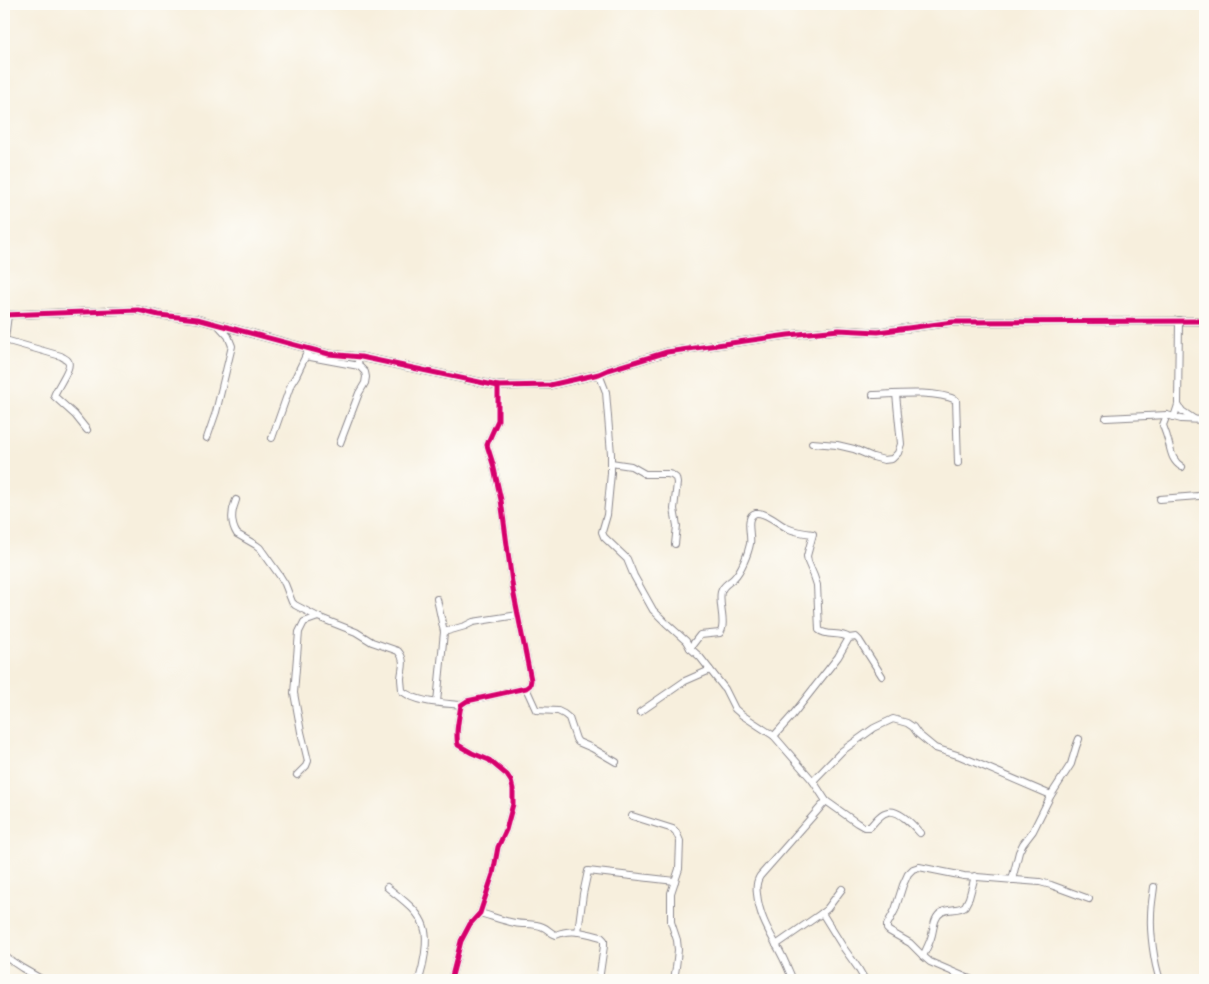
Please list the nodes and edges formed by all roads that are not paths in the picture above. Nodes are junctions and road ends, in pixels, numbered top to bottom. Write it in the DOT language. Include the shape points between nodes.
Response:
graph roads {
  1 [pos="6,314"];
  2 [pos="1179,320"];
  3 [pos="1205,321"];
  4 [pos="218,325"];
  5 [pos="4,343"];
  6 [pos="307,352"];
  7 [pos="361,358"];
  8 [pos="359,366"];
  9 [pos="599,374"];
  10 [pos="498,386"];
  11 [pos="896,394"];
  12 [pos="873,395"];
  13 [pos="1178,406"];
  14 [pos="1170,416"];
  15 [pos="1106,418"];
  16 [pos="1194,420"];
  17 [pos="1205,420"];
  18 [pos="87,430"];
  19 [pos="207,438"];
  20 [pos="272,438"];
  21 [pos="340,443"];
  22 [pos="812,443"];
  23 [pos="611,463"];
  24 [pos="958,463"];
  25 [pos="1182,467"];
  26 [pos="1205,494"];
  27 [pos="1160,499"];
  28 [pos="236,500"];
  29 [pos="675,544"];
  30 [pos="437,599"];
  31 [pos="518,614"];
  32 [pos="318,617"];
  33 [pos="444,632"];
  34 [pos="849,638"];
  35 [pos="690,648"];
  36 [pos="710,670"];
  37 [pos="882,676"];
  38 [pos="526,688"];
  39 [pos="437,702"];
  40 [pos="461,705"];
  41 [pos="640,712"];
  42 [pos="774,736"];
  43 [pos="1079,739"];
  44 [pos="616,762"];
  45 [pos="297,775"];
  46 [pos="813,781"];
  47 [pos="1051,795"];
  48 [pos="826,801"];
  49 [pos="632,816"];
  50 [pos="920,833"];
  51 [pos="975,876"];
  52 [pos="1012,880"];
  53 [pos="675,881"];
  54 [pos="387,887"];
  55 [pos="1154,887"];
  56 [pos="842,889"];
  57 [pos="1089,899"];
  58 [pos="480,913"];
  59 [pos="822,913"];
  60 [pos="578,932"];
  61 [pos="776,944"];
  62 [pos="4,956"];
  63 [pos="923,956"];
  64 [pos="43,980"];
  65 [pos="419,980"];
  66 [pos="451,980"];
  67 [pos="599,980"];
  68 [pos="674,980"];
  69 [pos="793,980"];
  70 [pos="866,980"];
  71 [pos="972,980"];
  72 [pos="1160,980"];
  1 -- 4 [label="street" via="138,310"];
  1 -- 5 [label="street"];
  2 -- 3 [label="street"];
  2 -- 9 [label="street" via="953,322 885,332 832,331 788,335 667,352"];
  2 -- 13 [label="street"];
  4 -- 6 [label="street"];
  4 -- 19 [label="street" via="232,346"];
  5 -- 18 [label="street" via="68,360 68,370 54,396"];
  6 -- 7 [label="street"];
  6 -- 8 [label="street"];
  6 -- 20 [label="street" via="286,394"];
  7 -- 8 [label="street"];
  7 -- 10 [label="street"];
  8 -- 21 [label="street" via="366,377 365,383"];
  9 -- 10 [label="street" via="550,385"];
  9 -- 23 [label="street" via="606,392"];
  10 -- 31 [label="street" via="498,420 487,446 501,500"];
  11 -- 12 [label="street"];
  11 -- 22 [label="street" via="901,444 892,459 884,460 837,445"];
  11 -- 24 [label="street" via="942,395 956,400"];
  13 -- 14 [label="street"];
  13 -- 16 [label="street"];
  14 -- 15 [label="street"];
  14 -- 16 [label="street"];
  14 -- 25 [label="street" via="1163,425 1164,430 1174,460"];
  16 -- 17 [label="street"];
  23 -- 29 [label="street" via="631,466 645,474 668,474 676,478"];
  23 -- 35 [label="street" via="604,537 627,559 652,610"];
  26 -- 27 [label="street"];
  28 -- 32 [label="street" via="232,512 235,532 260,548 285,584 292,602"];
  30 -- 33 [label="street"];
  31 -- 33 [label="street" via="473,622"];
  31 -- 38 [label="street" via="531,680"];
  32 -- 39 [label="street" via="372,642 398,650 404,664 402,691 408,696"];
  32 -- 45 [label="street" via="304,622 298,637 294,693 308,761"];
  33 -- 39 [label="street"];
  34 -- 35 [label="street" via="844,634 825,634 819,630 817,585 807,556 813,534 787,528 756,513 749,522 750,543 739,572 721,590 722,630 700,635"];
  34 -- 37 [label="street" via="859,640"];
  34 -- 42 [label="street" via="819,682"];
  35 -- 36 [label="street"];
  36 -- 41 [label="street" via="685,681"];
  36 -- 42 [label="street" via="735,709"];
  38 -- 40 [label="street"];
  38 -- 44 [label="street" via="536,710 564,714 569,718 578,742"];
  39 -- 40 [label="street"];
  40 -- 58 [label="street" via="458,745 489,760 511,781 513,789 513,804"];
  42 -- 46 [label="street"];
  43 -- 47 [label="street" via="1071,764"];
  46 -- 47 [label="street" via="842,751 893,719 908,723 935,748"];
  46 -- 48 [label="street"];
  47 -- 52 [label="street" via="1019,852"];
  48 -- 50 [label="street" via="864,827 889,811 896,812"];
  48 -- 61 [label="street" via="757,880 758,908"];
  49 -- 53 [label="street" via="676,832 680,841"];
  51 -- 52 [label="street"];
  51 -- 63 [label="street" via="965,906 944,911 936,919"];
  51 -- 63 [label="street" via="919,867 908,874 887,929 910,943"];
  52 -- 57 [label="street" via="1040,882"];
  53 -- 60 [label="street" via="588,872"];
  53 -- 68 [label="street" via="671,893 671,922 678,950"];
  54 -- 65 [label="street" via="411,907 424,926 426,935"];
  55 -- 72 [label="street" via="1150,916"];
  56 -- 59 [label="street"];
  58 -- 60 [label="street" via="543,927 556,935"];
  58 -- 66 [label="street" via="461,941"];
  59 -- 61 [label="street"];
  59 -- 70 [label="street"];
  60 -- 67 [label="street" via="604,940"];
  61 -- 69 [label="street"];
  62 -- 64 [label="street"];
  63 -- 71 [label="street"];
}
